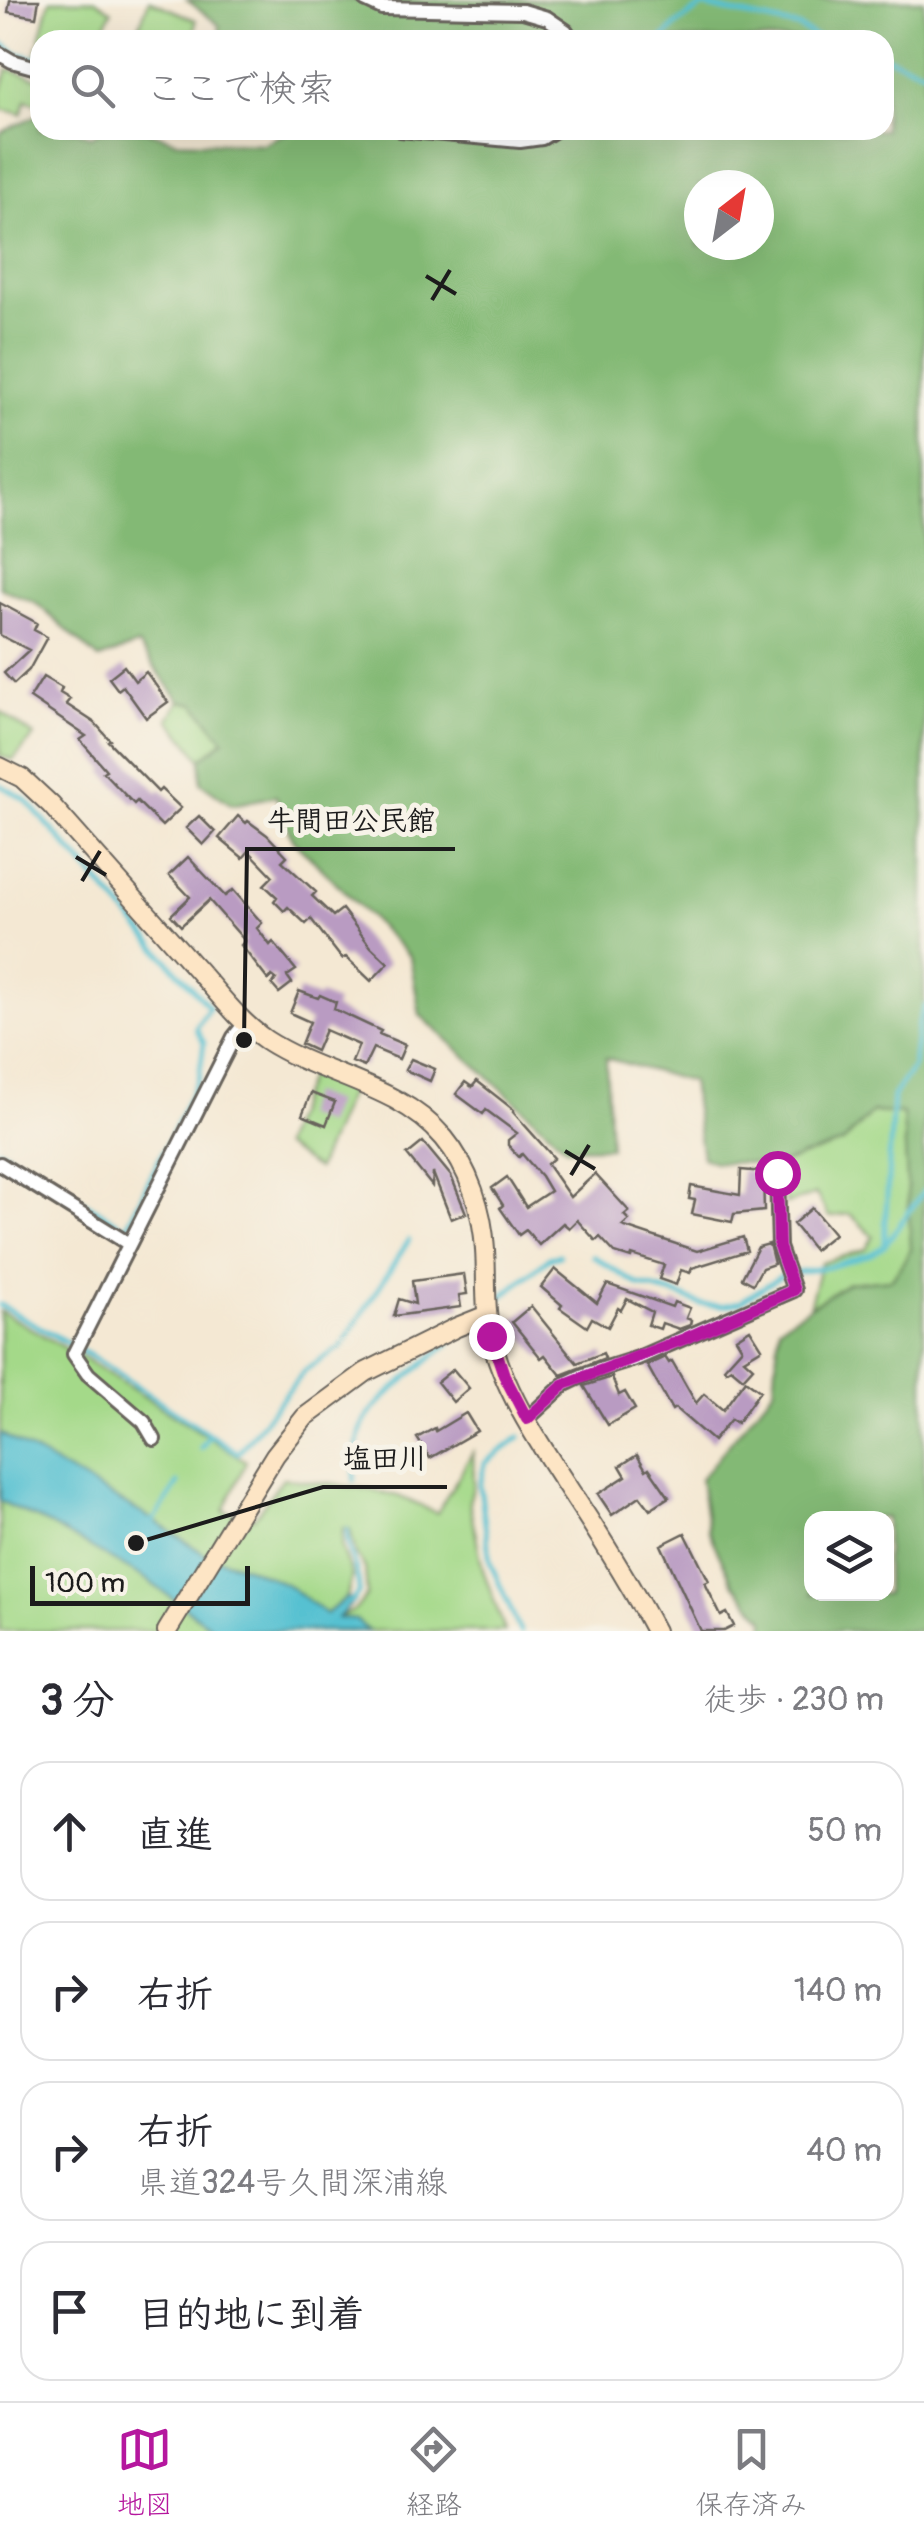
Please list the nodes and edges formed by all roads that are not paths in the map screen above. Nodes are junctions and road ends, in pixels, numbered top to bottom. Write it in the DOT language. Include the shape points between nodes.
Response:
graph roads {
  1 [pos="365,0"];
  2 [pos="565,30"];
  3 [pos="0,54"];
  4 [pos="30,66"];
  5 [pos="500,140"];
  6 [pos="531,140"];
  7 [pos="0,767"];
  8 [pos="246,1022"];
  9 [pos="0,1164"];
  10 [pos="777,1173"];
  11 [pos="129,1244"];
  12 [pos="488,1315"];
  13 [pos="527,1419"];
  14 [pos="154,1440"];
  15 [pos="167,1631"];
  16 [pos="655,1631"];
  1 -- 2 [label="street" via="382,8 523,11"];
  3 -- 4 [label="street"];
  5 -- 6 [label="street"];
  7 -- 8 [label="main road" via="51,805"];
  8 -- 11 [label="street"];
  8 -- 12 [label="main road" via="291,1054 392,1097 446,1140 478,1207"];
  9 -- 11 [label="street"];
  10 -- 13 [label="street" via="779,1247 794,1290 565,1384"];
  11 -- 14 [label="street" via="74,1354"];
  12 -- 13 [label="main road" via="504,1375"];
  12 -- 15 [label="main road" via="366,1372 306,1417"];
  13 -- 16 [label="main road"];
}
